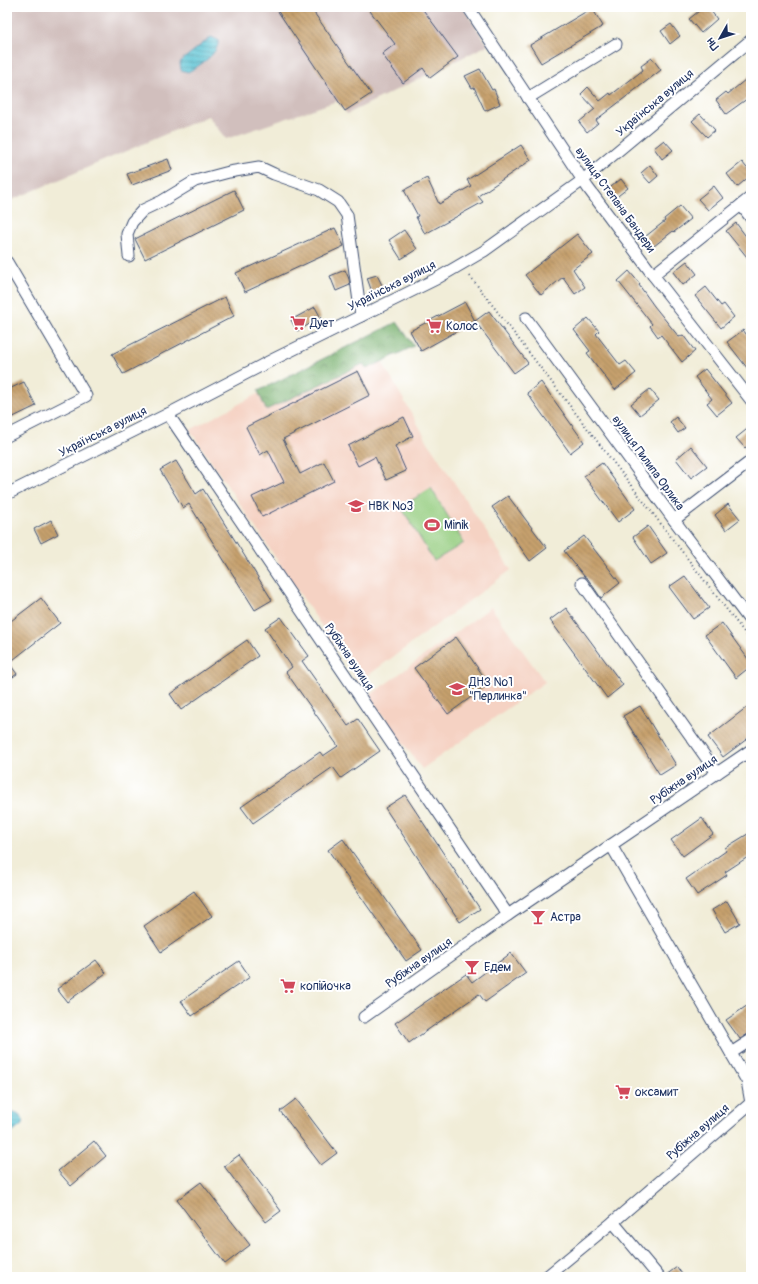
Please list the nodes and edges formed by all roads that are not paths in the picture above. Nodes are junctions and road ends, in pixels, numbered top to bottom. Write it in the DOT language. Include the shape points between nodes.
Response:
graph roads {
  1 [pos="468,7"];
  2 [pos="751,40"];
  3 [pos="616,44"];
  4 [pos="528,98"];
  5 [pos="583,180"];
  6 [pos="751,197"];
  7 [pos="740,205"];
  8 [pos="751,218"];
  9 [pos="129,256"];
  10 [pos="7,262"];
  11 [pos="653,275"];
  12 [pos="361,316"];
  13 [pos="526,318"];
  14 [pos="751,400"];
  15 [pos="168,414"];
  16 [pos="7,436"];
  17 [pos="751,461"];
  18 [pos="7,494"];
  19 [pos="674,520"];
  20 [pos="582,583"];
  21 [pos="751,622"];
  22 [pos="751,750"];
  23 [pos="717,773"];
  24 [pos="611,845"];
  25 [pos="508,915"];
  26 [pos="364,1017"];
  27 [pos="751,1040"];
  28 [pos="731,1054"];
  29 [pos="613,1222"];
  30 [pos="546,1277"];
  31 [pos="659,1277"];
  1 -- 4 [label="street, вулиця Степана Бандери"];
  2 -- 5 [label="street, Українська вулиця"];
  3 -- 4 [label="street"];
  4 -- 5 [label="street, вулиця Степана Бандери"];
  5 -- 11 [label="street, вулиця Степана Бандери"];
  5 -- 12 [label="street, Українська вулиця" via="484,251 436,279"];
  6 -- 7 [label="street"];
  7 -- 8 [label="street"];
  7 -- 11 [label="street"];
  9 -- 12 [label="street" via="127,234 132,222 143,210 195,181 259,167 319,190 338,202 347,215"];
  10 -- 16 [label="street" via="86,396"];
  11 -- 14 [label="street, вулиця Степана Бандери"];
  12 -- 15 [label="street, Українська вулиця"];
  13 -- 19 [label="street, вулиця Пилипа Орлика"];
  15 -- 18 [label="street, Українська вулиця"];
  15 -- 25 [label="street, Рубіжна вулиця"];
  17 -- 19 [label="street"];
  19 -- 21 [label="street, вулиця Пилипа Орлика"];
  20 -- 23 [label="street"];
  22 -- 23 [label="street, Рубіжна вулиця"];
  23 -- 24 [label="street, Рубіжна вулиця"];
  24 -- 25 [label="street, Рубіжна вулиця"];
  24 -- 28 [label="street, Рубіжна вулиця"];
  25 -- 26 [label="street, Рубіжна вулиця"];
  27 -- 28 [label="street"];
  28 -- 29 [label="street, Рубіжна вулиця" via="747,1081 751,1103"];
  29 -- 30 [label="street, Рубіжна вулиця"];
  29 -- 31 [label="street"];
}
